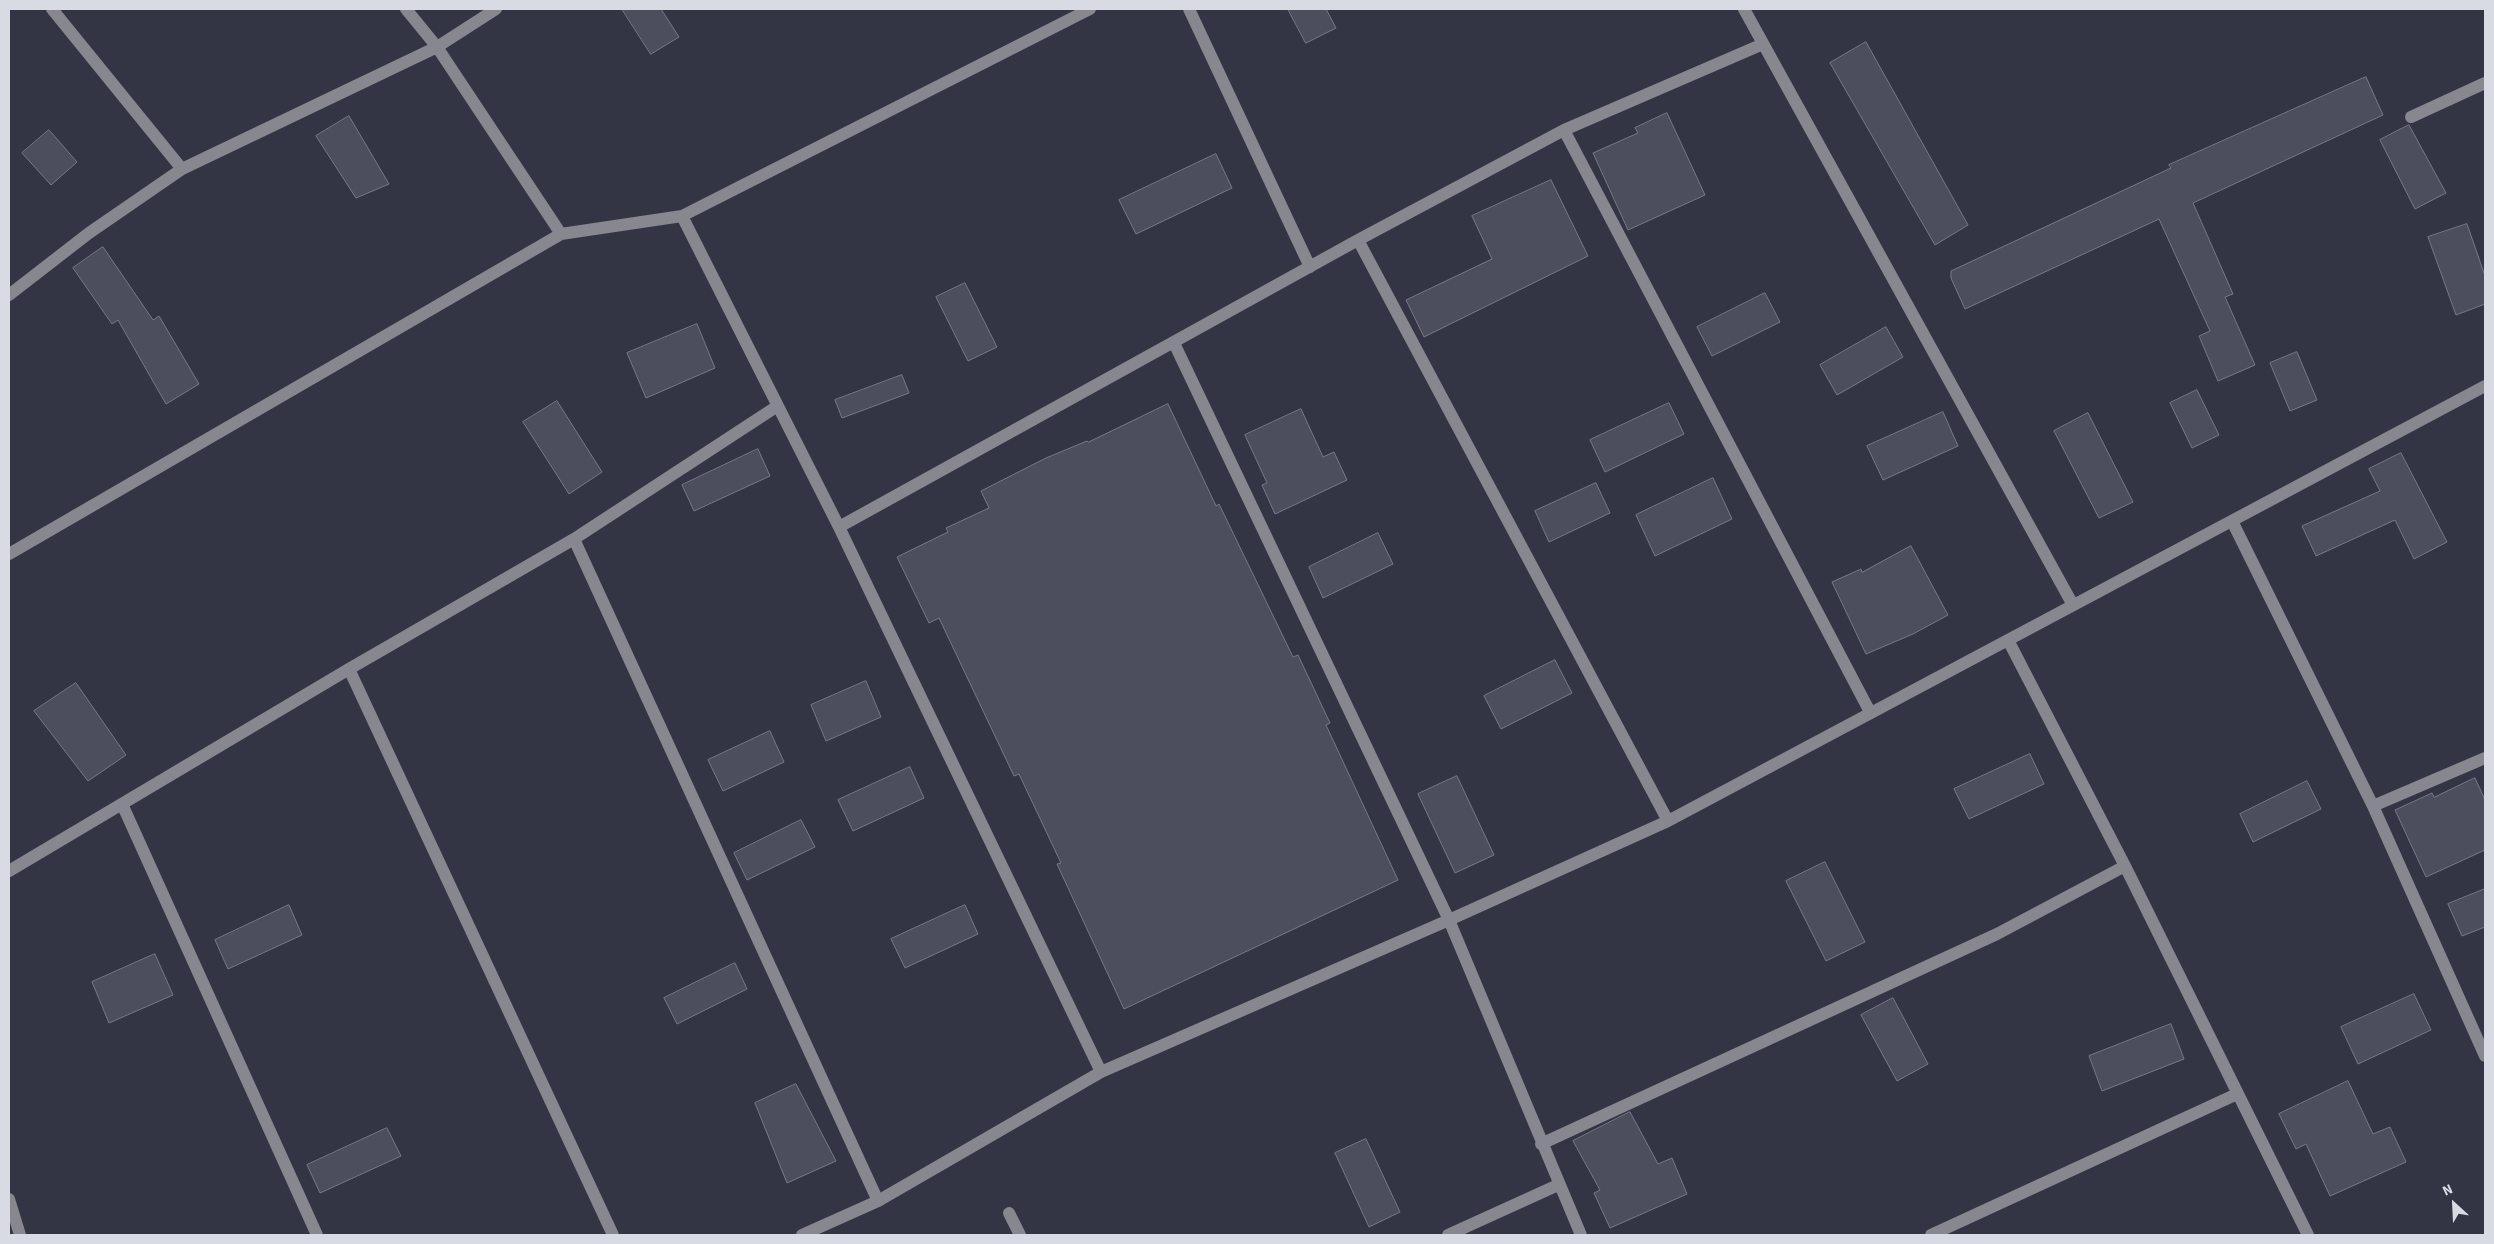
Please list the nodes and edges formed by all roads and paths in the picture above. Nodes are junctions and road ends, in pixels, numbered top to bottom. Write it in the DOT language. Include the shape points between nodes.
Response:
graph roads {
  1 [pos="52,9"];
  2 [pos="406,9"];
  3 [pos="496,9"];
  4 [pos="1090,9"];
  5 [pos="1189,9"];
  6 [pos="1744,9"];
  7 [pos="1763,44"];
  8 [pos="436,47"];
  9 [pos="2485,83"];
  10 [pos="2411,117"];
  11 [pos="1564,130"];
  12 [pos="182,169"];
  13 [pos="682,216"];
  14 [pos="561,234"];
  15 [pos="1358,240"];
  16 [pos="1310,267"];
  17 [pos="9,295"];
  18 [pos="1174,343"];
  19 [pos="2485,386"];
  20 [pos="776,407"];
  21 [pos="2232,521"];
  22 [pos="839,527"];
  23 [pos="574,539"];
  24 [pos="9,554"];
  25 [pos="2074,605"];
  26 [pos="2008,640"];
  27 [pos="349,668"];
  28 [pos="1870,712"];
  29 [pos="2485,758"];
  30 [pos="122,804"];
  31 [pos="2373,806"];
  32 [pos="1668,821"];
  33 [pos="2125,866"];
  34 [pos="9,871"];
  35 [pos="1449,920"];
  36 [pos="2485,1056"];
  37 [pos="1102,1072"];
  38 [pos="2237,1094"];
  39 [pos="1541,1144"];
  40 [pos="1558,1186"];
  41 [pos="9,1199"];
  42 [pos="878,1200"];
  43 [pos="1009,1213"];
  44 [pos="20,1235"];
  45 [pos="317,1235"];
  46 [pos="613,1235"];
  47 [pos="802,1235"];
  48 [pos="1020,1235"];
  49 [pos="1448,1235"];
  50 [pos="1580,1235"];
  51 [pos="1931,1235"];
  52 [pos="2308,1235"];
  1 -- 12 [label="street"];
  2 -- 8 [label="street"];
  3 -- 8 [label="street"];
  4 -- 13 [label="street"];
  5 -- 16 [label="street"];
  6 -- 7 [label="street"];
  7 -- 11 [label="street"];
  7 -- 25 [label="street"];
  8 -- 12 [label="street"];
  8 -- 14 [label="street"];
  9 -- 10 [label="street"];
  11 -- 15 [label="street"];
  11 -- 28 [label="street"];
  12 -- 17 [label="street" via="89,233"];
  13 -- 14 [label="street"];
  13 -- 20 [label="street"];
  14 -- 24 [label="street"];
  15 -- 16 [label="street"];
  15 -- 32 [label="street"];
  16 -- 18 [label="street"];
  18 -- 22 [label="street"];
  18 -- 35 [label="street"];
  19 -- 21 [label="street"];
  20 -- 22 [label="street"];
  20 -- 23 [label="street"];
  21 -- 25 [label="street"];
  21 -- 31 [label="street"];
  22 -- 37 [label="street"];
  23 -- 27 [label="street"];
  23 -- 42 [label="street"];
  25 -- 26 [label="street"];
  26 -- 28 [label="street"];
  26 -- 33 [label="street"];
  27 -- 30 [label="street"];
  27 -- 46 [label="street"];
  28 -- 32 [label="street"];
  29 -- 31 [label="street"];
  30 -- 34 [label="street"];
  30 -- 45 [label="street"];
  31 -- 36 [label="street"];
  32 -- 35 [label="street"];
  33 -- 38 [label="street"];
  33 -- 39 [label="street" via="1997,934"];
  35 -- 37 [label="street"];
  35 -- 39 [label="street"];
  37 -- 42 [label="street"];
  38 -- 51 [label="street"];
  38 -- 52 [label="street"];
  39 -- 40 [label="street"];
  40 -- 49 [label="street"];
  40 -- 50 [label="street"];
  41 -- 44 [label="street"];
  42 -- 47 [label="street"];
  43 -- 48 [label="street"];
}
